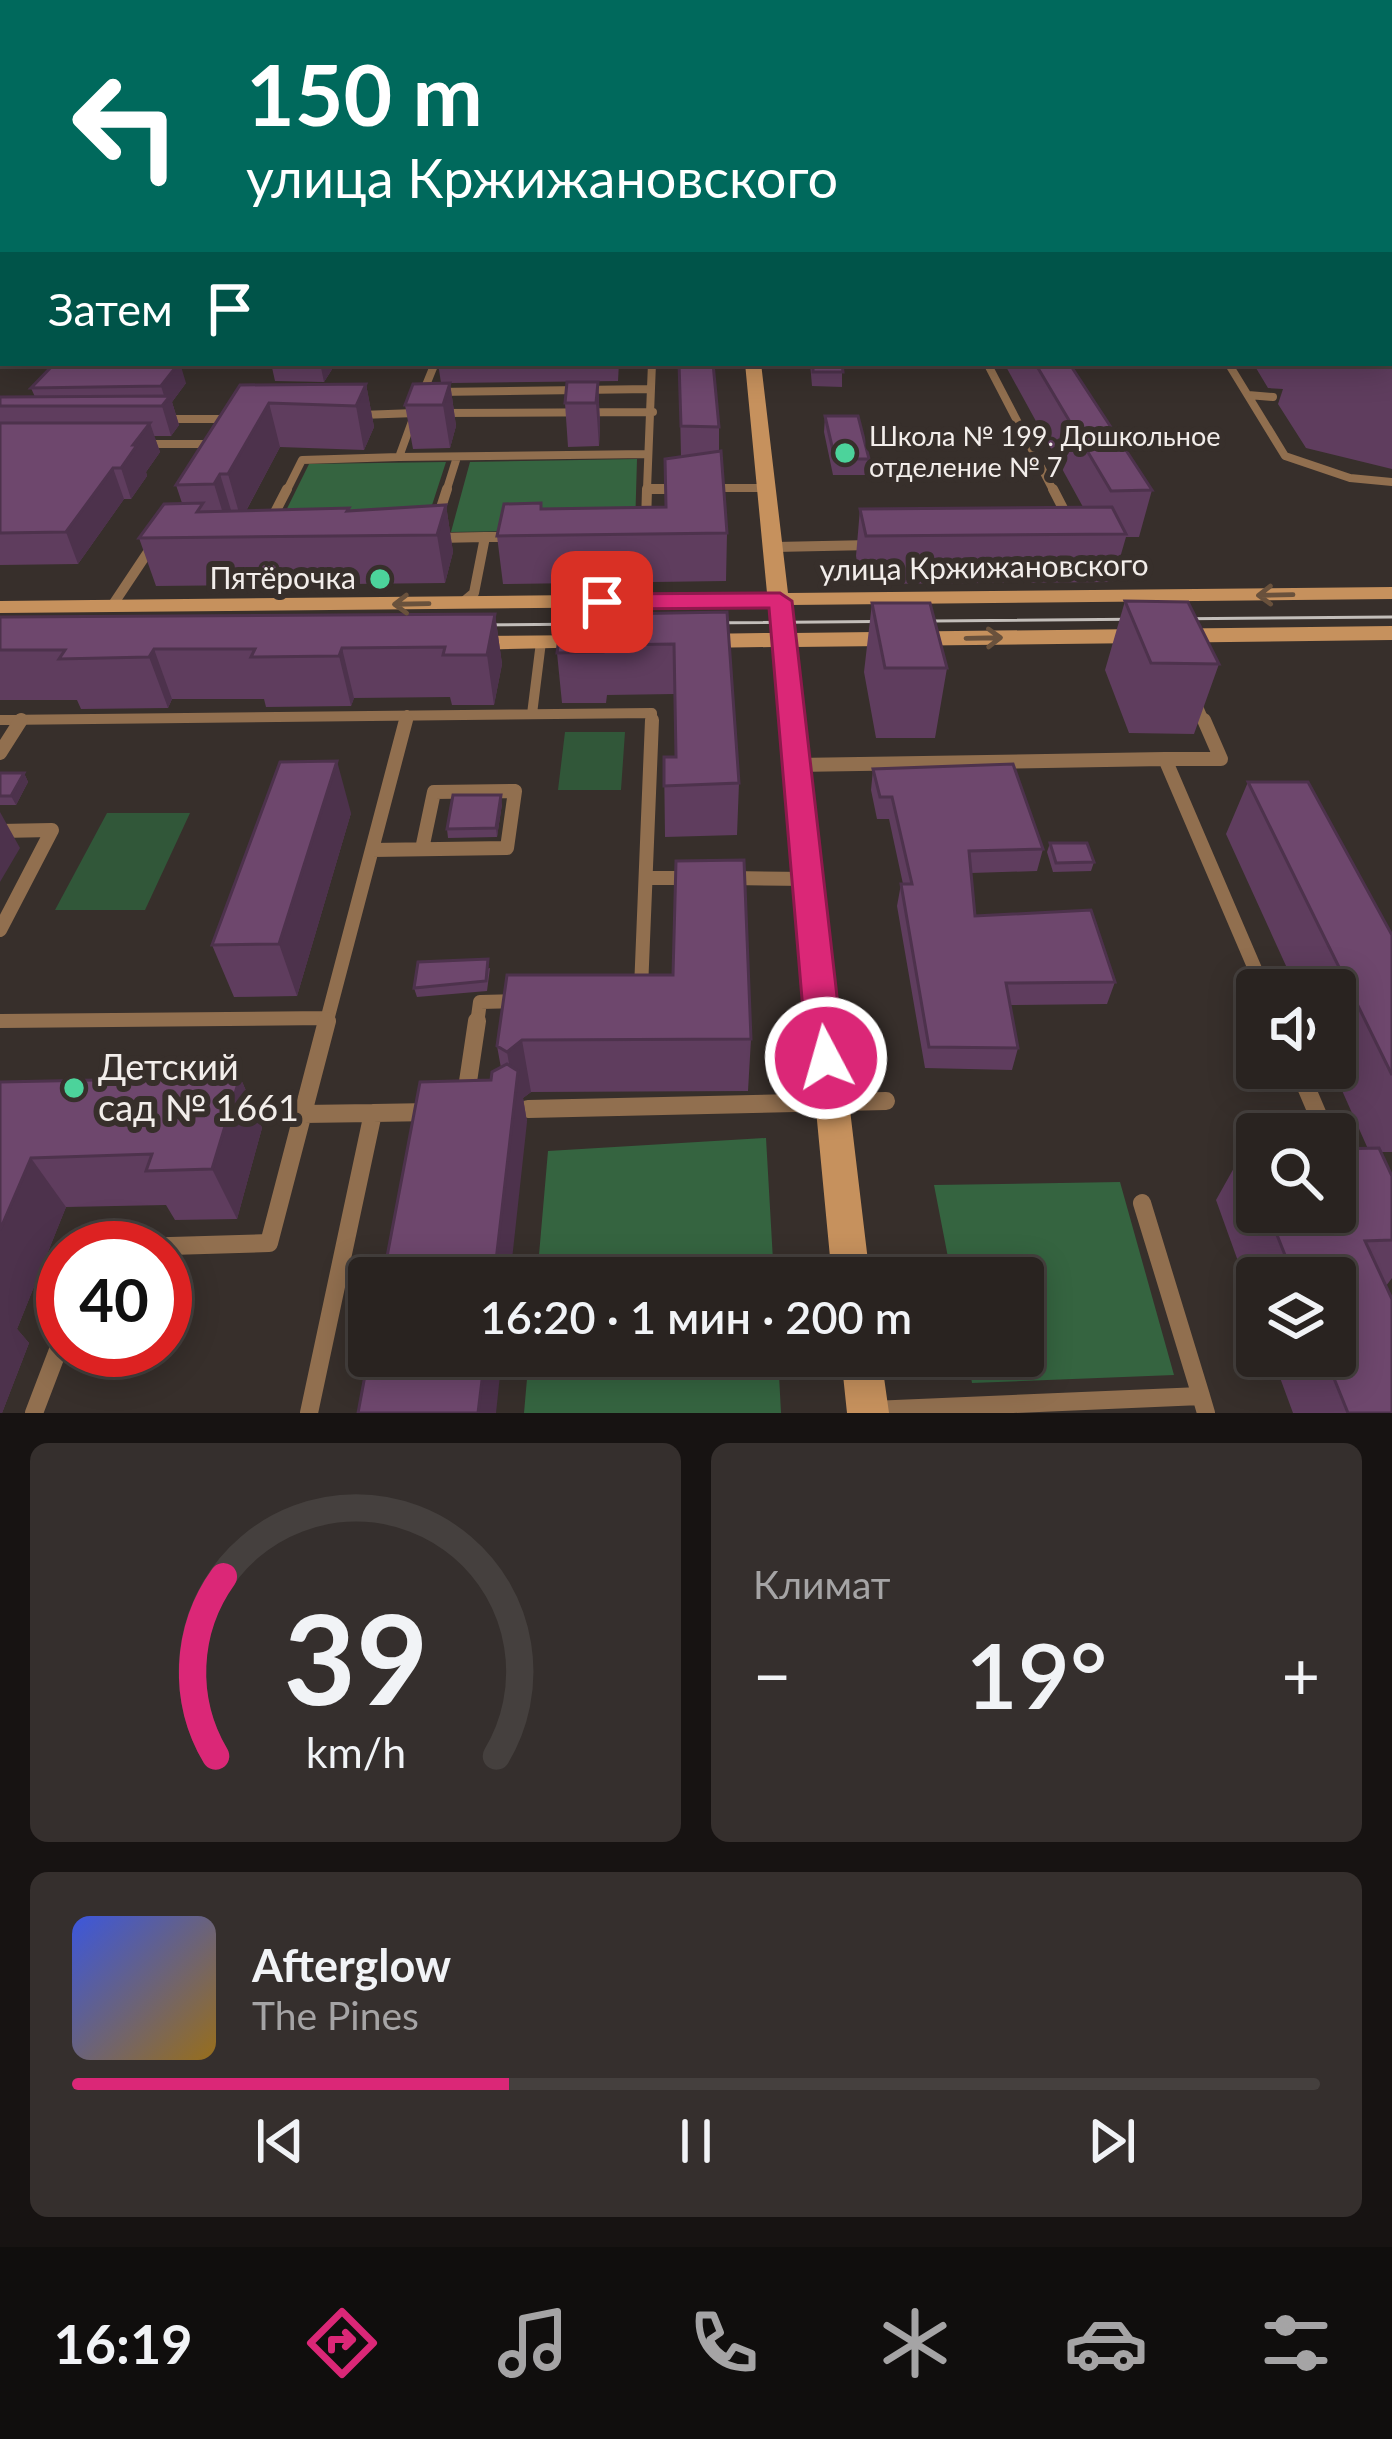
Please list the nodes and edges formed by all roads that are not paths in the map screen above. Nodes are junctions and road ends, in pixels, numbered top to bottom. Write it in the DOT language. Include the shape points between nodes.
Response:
graph roads {
  1 [pos="434,366"];
  2 [pos="652,366"];
  3 [pos="752,366"];
  4 [pos="989,366"];
  5 [pos="1230,366"];
  6 [pos="651,389"];
  7 [pos="422,392"];
  8 [pos="1248,395"];
  9 [pos="1273,397"];
  10 [pos="653,412"];
  11 [pos="415,413"];
  12 [pos="346,416"];
  13 [pos="256,418"];
  14 [pos="140,419"];
  15 [pos="233,419"];
  16 [pos="118,444"];
  17 [pos="212,444"];
  18 [pos="648,454"];
  19 [pos="399,457"];
  20 [pos="457,457"];
  21 [pos="201,463"];
  22 [pos="1392,482"];
  23 [pos="769,488"];
  24 [pos="647,489"];
  25 [pos="645,536"];
  26 [pos="485,537"];
  27 [pos="531,537"];
  28 [pos="261,539"];
  29 [pos="156,541"];
  30 [pos="1080,541"];
  31 [pos="896,544"];
  32 [pos="775,547"];
  33 [pos="1392,593"];
  34 [pos="780,601"];
  35 [pos="463,603"];
  36 [pos="112,606"];
  37 [pos="0,607"];
  38 [pos="1392,633"];
  39 [pos="783,640"];
  40 [pos="677,641"];
  41 [pos="541,642"];
  42 [pos="609,642"];
  43 [pos="447,643"];
  44 [pos="1190,689"];
  45 [pos="532,714"];
  46 [pos="407,716"];
  47 [pos="22,719"];
  48 [pos="0,720"];
  49 [pos="0,753"];
  50 [pos="1165,759"];
  51 [pos="796,765"];
  52 [pos="0,831"];
  53 [pos="422,849"];
  54 [pos="372,850"];
  55 [pos="646,878"];
  56 [pos="807,879"];
  57 [pos="0,930"];
  58 [pos="1255,969"];
  59 [pos="620,999"];
  60 [pos="537,1001"];
  61 [pos="328,1018"];
  62 [pos="0,1021"];
  63 [pos="886,1101"];
  64 [pos="830,1102"];
  65 [pos="528,1109"];
  66 [pos="373,1113"];
  67 [pos="303,1114"];
  68 [pos="1142,1203"];
  69 [pos="192,1245"];
  70 [pos="848,1257"];
  71 [pos="48,1377"];
  72 [pos="863,1377"];
  73 [pos="1203,1404"];
  74 [pos="867,1412"];
  75 [pos="34,1413"];
  76 [pos="308,1413"];
  1 -- 7 [label="lane"];
  2 -- 6 [label="lane"];
  3 -- 23 [label="street"];
  4 -- 30 [label="lane"];
  5 -- 8 [label="lane"];
  6 -- 7 [label="lane"];
  6 -- 10 [label="lane"];
  7 -- 11 [label="lane"];
  8 -- 9 [label="lane"];
  8 -- 22 [label="lane" via="1285,456 1350,478"];
  10 -- 11 [label="lane"];
  10 -- 18 [label="lane"];
  11 -- 12 [label="lane"];
  11 -- 19 [label="lane"];
  13 -- 15 [label="lane"];
  14 -- 15 [label="lane"];
  15 -- 17 [label="lane"];
  16 -- 17 [label="lane"];
  17 -- 21 [label="lane"];
  18 -- 20 [label="lane"];
  18 -- 24 [label="lane"];
  19 -- 20 [label="lane"];
  19 -- 28 [label="lane" via="302,460"];
  20 -- 26 [label="lane" via="431,538"];
  23 -- 24 [label="lane"];
  23 -- 32 [label="street"];
  24 -- 25 [label="lane"];
  26 -- 27 [label="lane"];
  26 -- 35 [label="lane" via="474,593"];
  29 -- 36 [label="lane"];
  31 -- 32 [label="lane"];
  32 -- 34 [label="street"];
  33 -- 34 [label="street, улица Кржижановского, one-way"];
  34 -- 35 [label="street, улица Кржижановского"];
  34 -- 39 [label="street"];
  35 -- 36 [label="street, улица Кржижановского, one-way"];
  36 -- 37 [label="street, улица Кржижановского"];
  39 -- 38 [label="street, one-way"];
  39 -- 40 [label="street"];
  39 -- 51 [label="street"];
  41 -- 42 [label="street"];
  41 -- 43 [label="street"];
  41 -- 45 [label="lane"];
  44 -- 50 [label="lane" via="1221,759"];
  45 -- 46 [label="lane"];
  45 -- 55 [label="lane" via="652,713"];
  46 -- 47 [label="lane"];
  46 -- 54 [label="lane"];
  47 -- 48 [label="lane"];
  47 -- 49 [label="lane"];
  50 -- 51 [label="lane"];
  50 -- 58 [label="lane"];
  51 -- 56 [label="street"];
  52 -- 57 [label="lane" via="52,830"];
  53 -- 53 [label="lane" via="507,848 515,791 434,792"];
  53 -- 54 [label="lane"];
  54 -- 61 [label="lane"];
  55 -- 56 [label="lane"];
  55 -- 59 [label="lane" via="641,999"];
  56 -- 64 [label="street"];
  60 -- 66 [label="lane" via="480,1002 474,1111"];
  61 -- 62 [label="lane"];
  61 -- 67 [label="lane"];
  63 -- 64 [label="lane"];
  64 -- 65 [label="lane"];
  64 -- 70 [label="street"];
  66 -- 67 [label="lane"];
  66 -- 76 [label="lane"];
  67 -- 69 [label="lane" via="268,1243"];
  68 -- 73 [label="lane"];
  71 -- 75 [label="lane"];
  72 -- 74 [label="street"];
  73 -- 74 [label="lane"];
}
